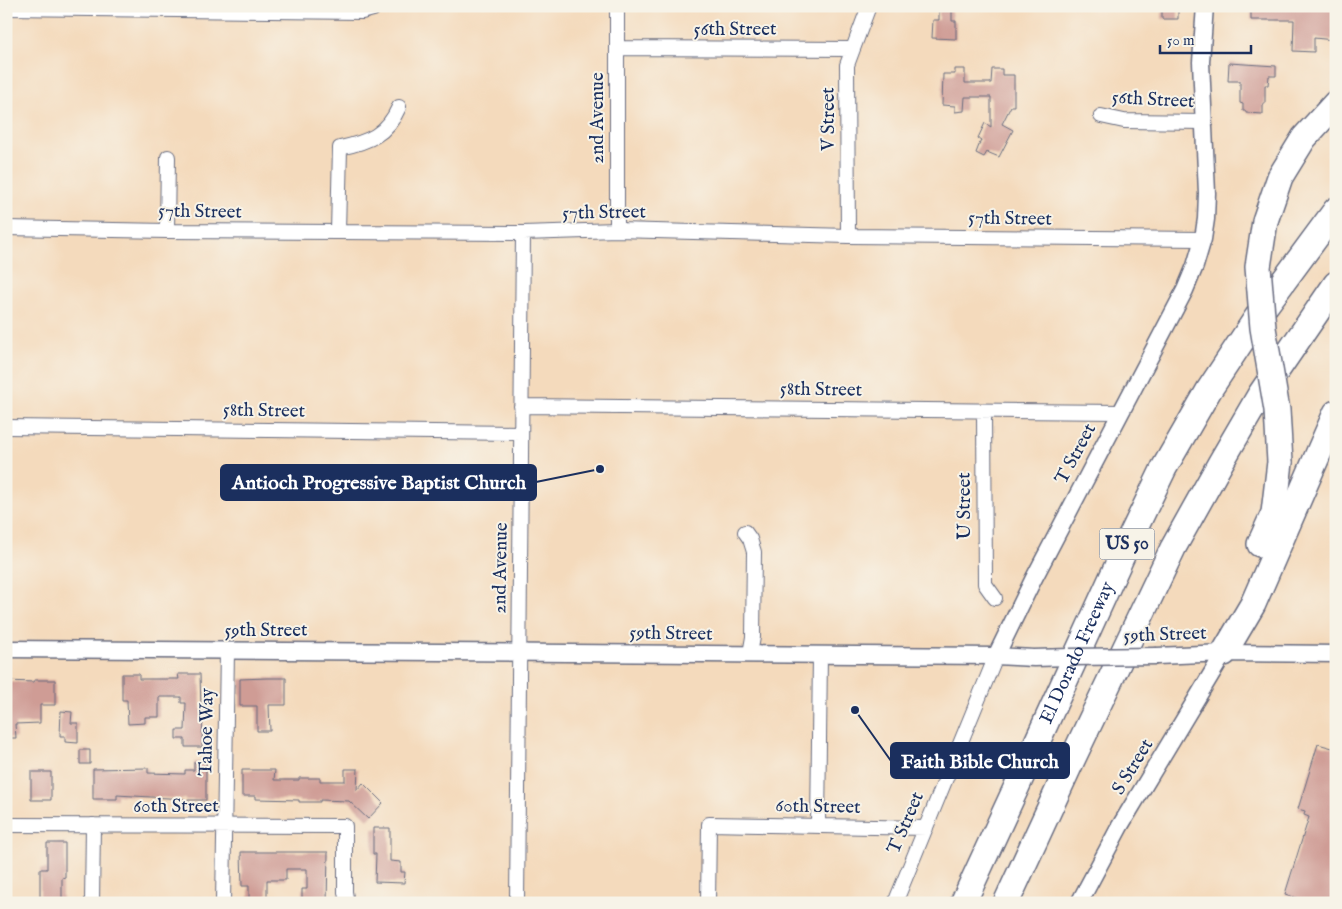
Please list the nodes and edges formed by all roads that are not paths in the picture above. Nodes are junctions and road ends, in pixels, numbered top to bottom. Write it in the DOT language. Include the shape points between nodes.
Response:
graph roads {
  1 [pos="375,6"];
  2 [pos="617,6"];
  3 [pos="869,6"];
  4 [pos="1205,6"];
  5 [pos="6,8"];
  6 [pos="617,48"];
  7 [pos="853,50"];
  8 [pos="1336,103"];
  9 [pos="399,107"];
  10 [pos="1101,116"];
  11 [pos="1204,122"];
  12 [pos="168,157"];
  13 [pos="1336,210"];
  14 [pos="6,228"];
  15 [pos="167,230"];
  16 [pos="617,230"];
  17 [pos="338,232"];
  18 [pos="523,233"];
  19 [pos="848,236"];
  20 [pos="1203,239"];
  21 [pos="1336,284"];
  22 [pos="522,406"];
  23 [pos="984,411"];
  24 [pos="1121,412"];
  25 [pos="1336,413"];
  26 [pos="6,426"];
  27 [pos="521,433"];
  28 [pos="745,532"];
  29 [pos="995,598"];
  30 [pos="6,649"];
  31 [pos="227,651"];
  32 [pos="519,653"];
  33 [pos="1224,653"];
  34 [pos="750,654"];
  35 [pos="1336,654"];
  36 [pos="820,655"];
  37 [pos="996,656"];
  38 [pos="93,825"];
  39 [pos="6,826"];
  40 [pos="224,826"];
  41 [pos="818,826"];
  42 [pos="926,828"];
  43 [pos="92,903"];
  44 [pos="223,903"];
  45 [pos="347,903"];
  46 [pos="517,903"];
  47 [pos="708,903"];
  48 [pos="895,903"];
  49 [pos="963,903"];
  50 [pos="1006,903"];
  51 [pos="1079,903"];
  1 -- 5 [label="street" via="362,12"];
  2 -- 6 [label="street, 2nd Avenue"];
  3 -- 7 [label="street, V Street"];
  4 -- 11 [label="street, T Street" via="1201,62"];
  6 -- 7 [label="street, 56th Street"];
  6 -- 16 [label="street, 2nd Avenue"];
  7 -- 19 [label="street, V Street" via="848,65"];
  8 -- 33 [label="highway, bridge" via="1304,138 1280,178 1264,221 1258,267 1263,328 1277,410 1280,462 1274,513 1248,572"];
  9 -- 17 [label="street" via="387,127 376,136 340,148"];
  10 -- 11 [label="street, 56th Street" via="1124,121"];
  11 -- 20 [label="street, T Street" via="1207,193"];
  12 -- 15 [label="street"];
  13 -- 49 [label="highway, El Dorado Freeway / US 50" via="1255,321 1209,390 1164,468"];
  14 -- 15 [label="street, 57th Street"];
  15 -- 17 [label="street, 57th Street"];
  16 -- 18 [label="street, 57th Street"];
  16 -- 19 [label="street, 57th Street"];
  17 -- 18 [label="street, 57th Street"];
  18 -- 22 [label="street, 2nd Avenue"];
  19 -- 20 [label="street, 57th Street"];
  20 -- 24 [label="street, T Street" via="1185,290"];
  21 -- 50 [label="highway, US 50" via="1260,395 1173,548"];
  22 -- 23 [label="street, 58th Street"];
  22 -- 27 [label="street, 2nd Avenue"];
  23 -- 24 [label="street, 58th Street"];
  23 -- 29 [label="street, U Street" via="985,584"];
  24 -- 37 [label="street, T Street"];
  25 -- 33 [label="highway" via="1253,604"];
  26 -- 27 [label="street, 58th Street"];
  27 -- 32 [label="street, 2nd Avenue"];
  28 -- 34 [label="street" via="754,552"];
  30 -- 31 [label="street, 59th Street"];
  31 -- 32 [label="street, 59th Street"];
  31 -- 40 [label="street, Tahoe Way"];
  32 -- 34 [label="street, 59th Street"];
  32 -- 46 [label="street, 2nd Avenue"];
  33 -- 35 [label="street, 59th Street"];
  33 -- 37 [label="street, 59th Street, bridge"];
  33 -- 51 [label="street, S Street" via="1120,826"];
  34 -- 36 [label="street, 59th Street"];
  36 -- 37 [label="street, 59th Street"];
  36 -- 41 [label="street"];
  37 -- 42 [label="street, T Street"];
  38 -- 39 [label="street, 60th Street"];
  38 -- 40 [label="street, 60th Street"];
  38 -- 43 [label="street"];
  40 -- 44 [label="street, Tahoe Way"];
  40 -- 45 [label="street, 60th Street" via="345,826"];
  41 -- 42 [label="street, 60th Street"];
  41 -- 47 [label="street, 60th Street" via="709,824"];
  42 -- 48 [label="street, T Street"];
}
